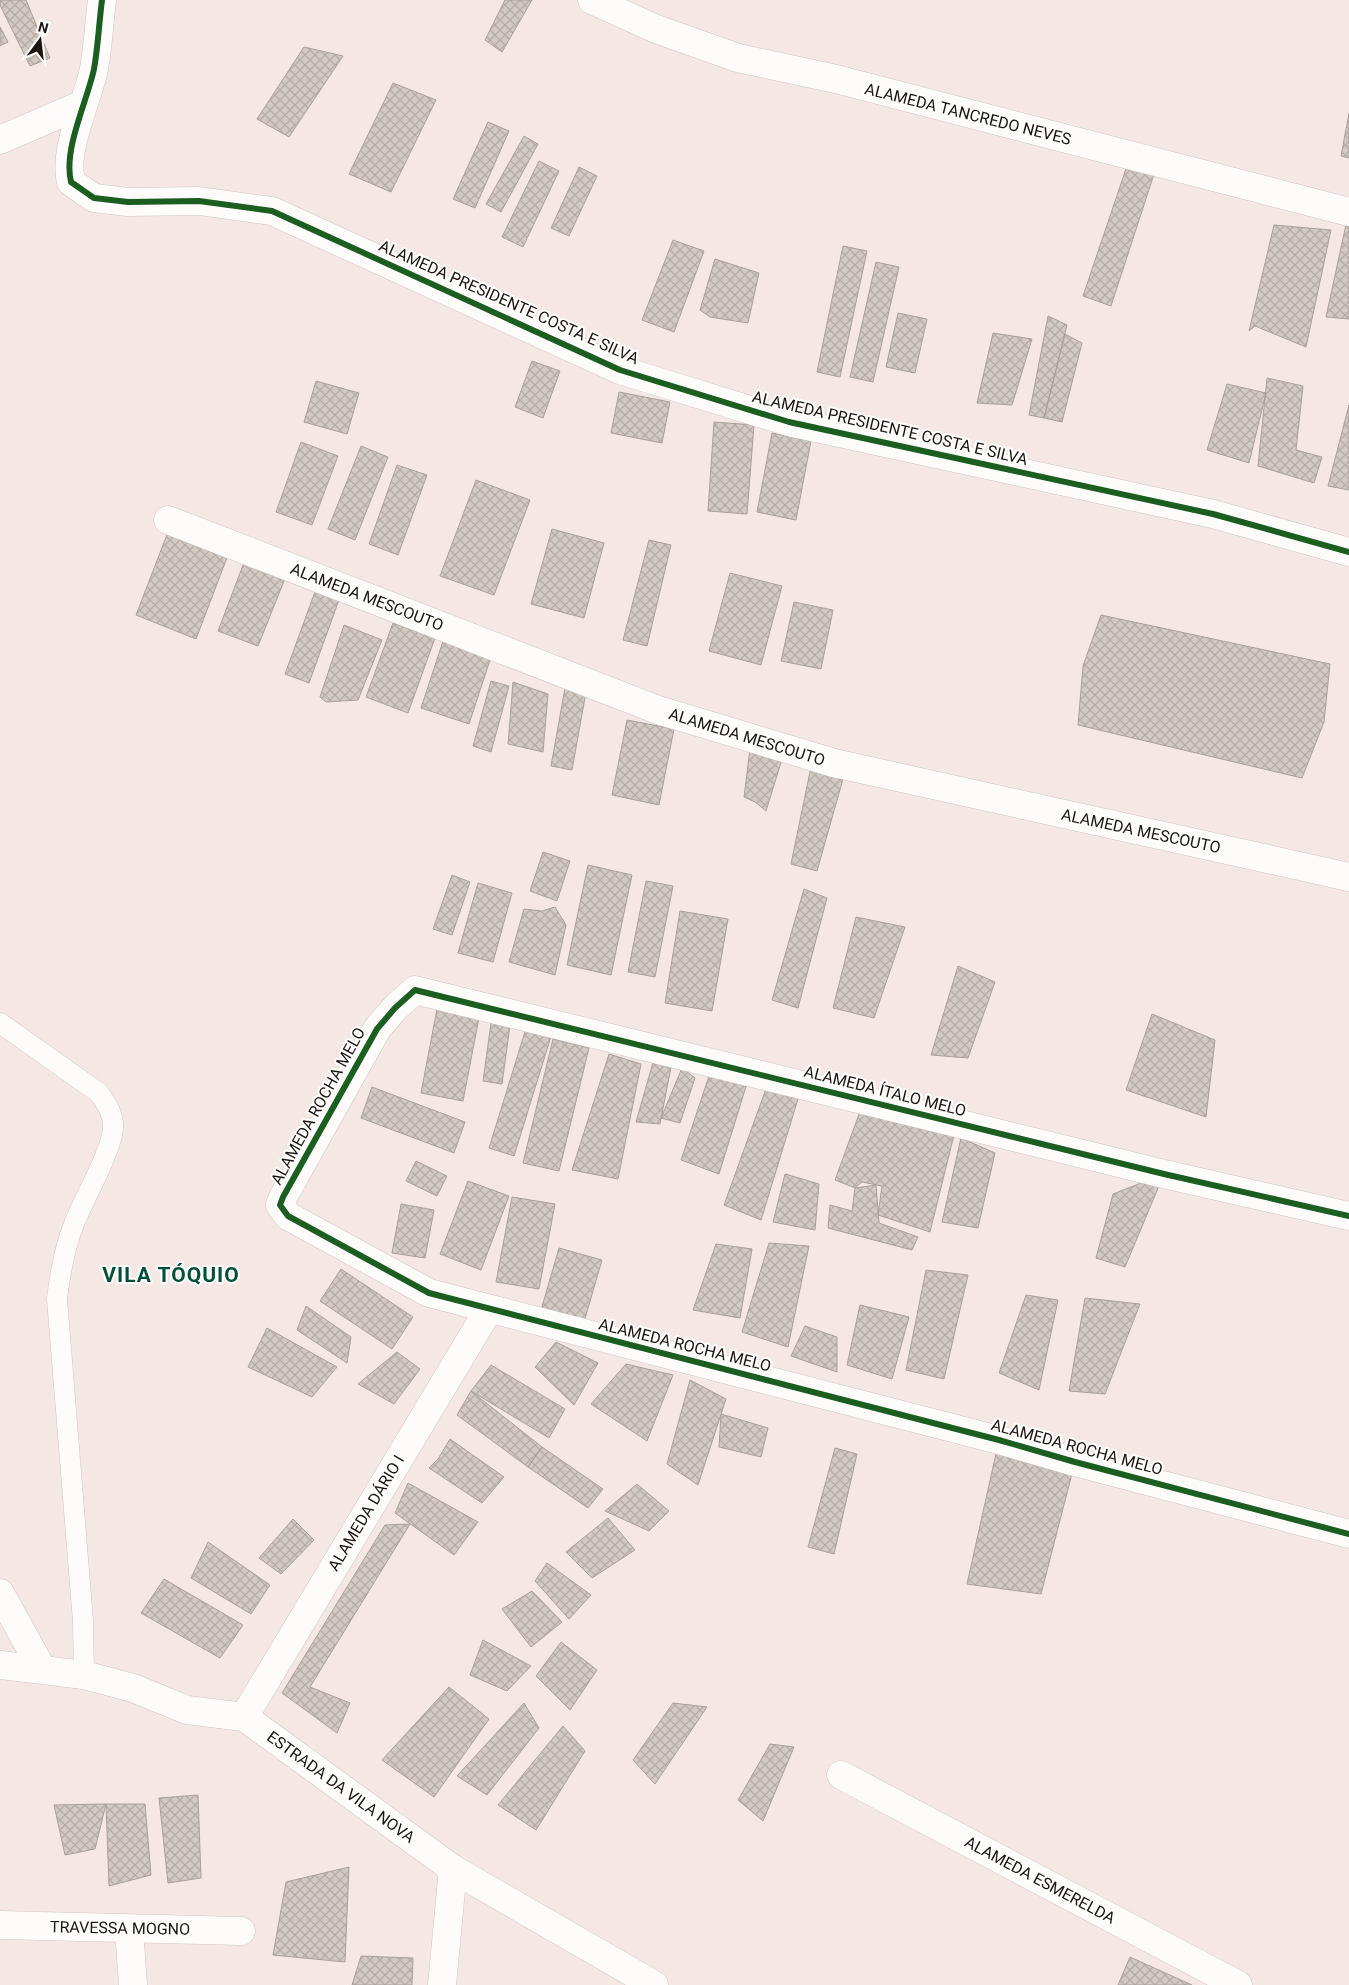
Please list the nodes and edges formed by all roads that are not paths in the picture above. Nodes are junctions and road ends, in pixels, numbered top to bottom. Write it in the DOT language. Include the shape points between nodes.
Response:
graph roads {
  1 [pos="102,0"];
  2 [pos="592,0"];
  3 [pos="83,104"];
  4 [pos="0,140"];
  5 [pos="1349,212"];
  6 [pos="168,520"];
  7 [pos="1349,552"];
  8 [pos="1349,877"];
  9 [pos="415,990"];
  10 [pos="0,1023"];
  11 [pos="1349,1216"];
  12 [pos="489,1309"];
  13 [pos="1349,1534"];
  14 [pos="0,1593"];
  15 [pos="0,1665"];
  16 [pos="42,1669"];
  17 [pos="84,1674"];
  18 [pos="244,1717"];
  19 [pos="841,1775"];
  20 [pos="453,1869"];
  21 [pos="0,1925"];
  22 [pos="129,1929"];
  23 [pos="241,1931"];
  24 [pos="134,1985"];
  25 [pos="442,1985"];
  26 [pos="654,1985"];
  27 [pos="1238,1985"];
  1 -- 3 [label="street" via="93,70"];
  2 -- 5 [label="street, ALAMEDA TANCREDO NEVES" via="656,29 738,58 836,80"];
  3 -- 4 [label="street"];
  3 -- 7 [label="street, ALAMEDA PRESIDENTE COSTA E SILVA" via="68,169 71,182 94,198 128,202 198,200 272,211 620,370 789,422 1213,514"];
  6 -- 8 [label="street, ALAMEDA MESCOUTO" via="658,710 704,724 834,763"];
  9 -- 11 [label="street, ALAMEDA ÍTALO MELO" via="1164,1174"];
  9 -- 12 [label="street, ALAMEDA ROCHA MELO" via="377,1029 280,1205 288,1216 429,1293"];
  10 -- 17 [label="lane" via="99,1093 110,1108 113,1127 109,1146 61,1262 57,1299"];
  12 -- 13 [label="street, ALAMEDA ROCHA MELO"];
  12 -- 18 [label="street, ALAMEDA DÁRIO I"];
  14 -- 16 [label="street"];
  15 -- 16 [label="street, ESTRADA DA VILA NOVA"];
  16 -- 17 [label="street, ESTRADA DA VILA NOVA"];
  17 -- 18 [label="street, ESTRADA DA VILA NOVA" via="133,1688 187,1710"];
  18 -- 20 [label="street, ESTRADA DA VILA NOVA"];
  19 -- 27 [label="street, ALAMEDA ESMERELDA"];
  20 -- 25 [label="street"];
  20 -- 26 [label="street, ESTRADA DA VILA NOVA"];
  21 -- 22 [label="street, TRAVESSA MOGNO"];
  22 -- 23 [label="street, TRAVESSA MOGNO"];
  22 -- 24 [label="street"];
}
